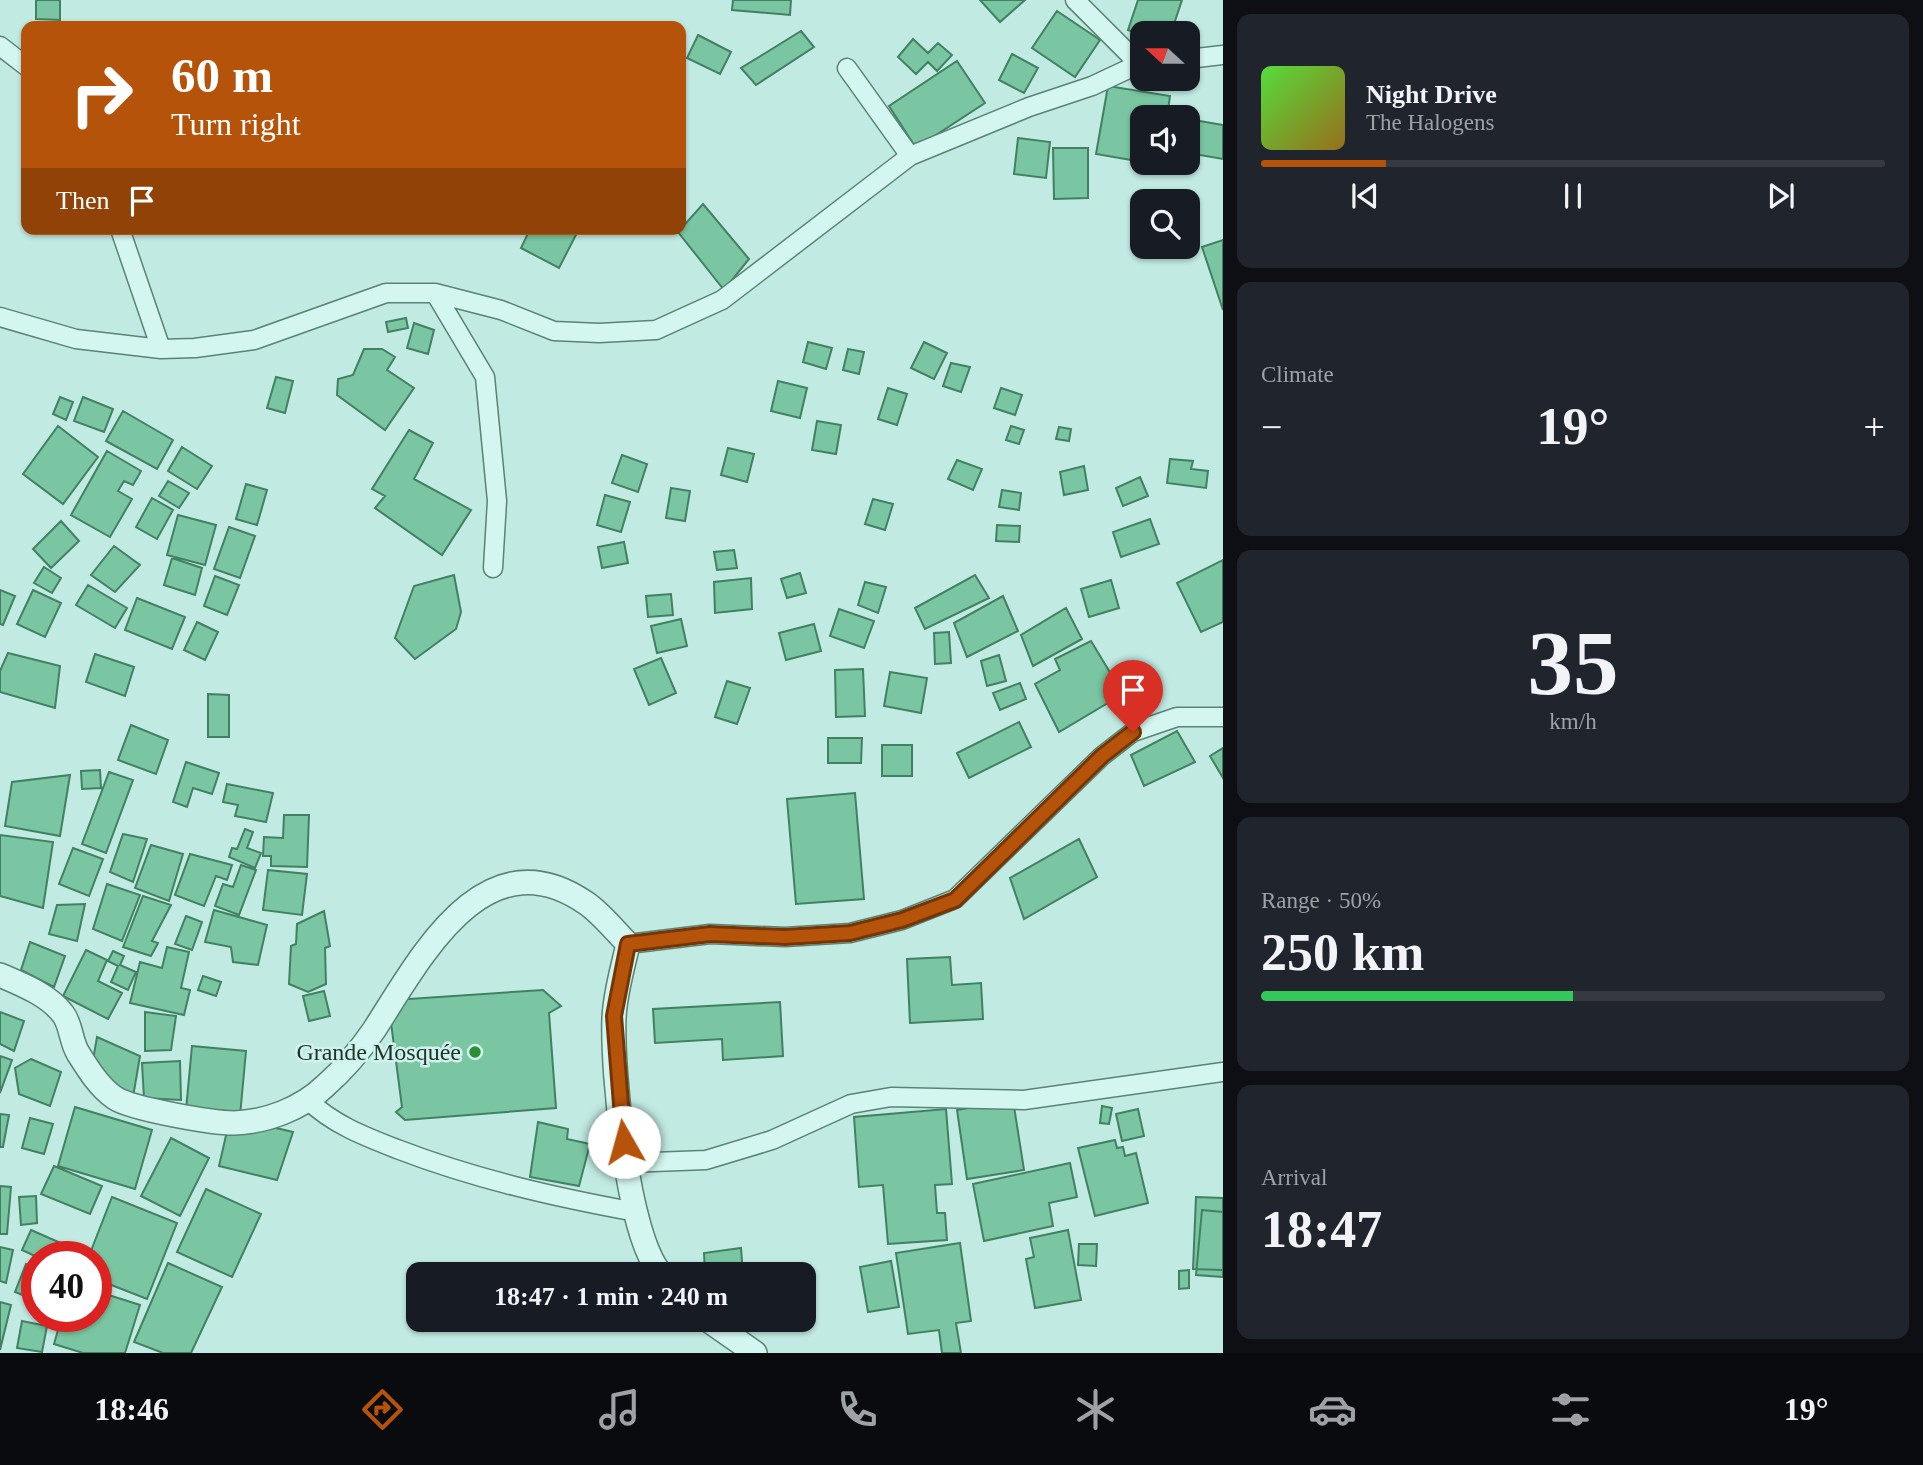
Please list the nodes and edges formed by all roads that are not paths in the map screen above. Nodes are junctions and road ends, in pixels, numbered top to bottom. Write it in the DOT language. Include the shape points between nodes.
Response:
graph roads {
  1 [pos="1075,0"];
  2 [pos="0,46"];
  3 [pos="1130,53"];
  4 [pos="1223,55"];
  5 [pos="1200,58"];
  6 [pos="21,62"];
  7 [pos="847,68"];
  8 [pos="1130,69"];
  9 [pos="910,156"];
  10 [pos="122,235"];
  11 [pos="435,293"];
  12 [pos="0,317"];
  13 [pos="161,349"];
  14 [pos="492,568"];
  15 [pos="1223,717"];
  16 [pos="628,944"];
  17 [pos="0,975"];
  18 [pos="1223,1072"];
  19 [pos="309,1100"];
  20 [pos="627,1163"];
  21 [pos="636,1212"];
  22 [pos="654,1262"];
  23 [pos="725,1332"];
  24 [pos="755,1353"];
  1 -- 3 [label="street"];
  2 -- 6 [label="street"];
  4 -- 5 [label="street"];
  7 -- 9 [label="street"];
  8 -- 9 [label="street"];
  9 -- 11 [label="street" via="722,300 656,330 554,331 501,310"];
  10 -- 13 [label="street"];
  11 -- 13 [label="street" via="386,293 254,340"];
  11 -- 14 [label="street" via="485,377 497,500"];
  12 -- 13 [label="street" via="76,339"];
  15 -- 16 [label="street" via="1177,717 1133,732 1102,756 955,900 850,933 785,937 710,934"];
  16 -- 19 [label="street" via="587,904 560,889 532,880 481,896 437,937 404,978 372,1033"];
  16 -- 20 [label="street" via="614,1016"];
  17 -- 19 [label="street" via="33,990 63,1014 76,1051 117,1099 233,1123 271,1118"];
  18 -- 20 [label="street" via="1024,1100 891,1097 851,1104 772,1140 706,1160"];
  19 -- 21 [label="street" via="342,1124 432,1163 527,1192"];
  20 -- 21 [label="street"];
  21 -- 22 [label="street" via="641,1238"];
  23 -- 24 [label="street"];
}
